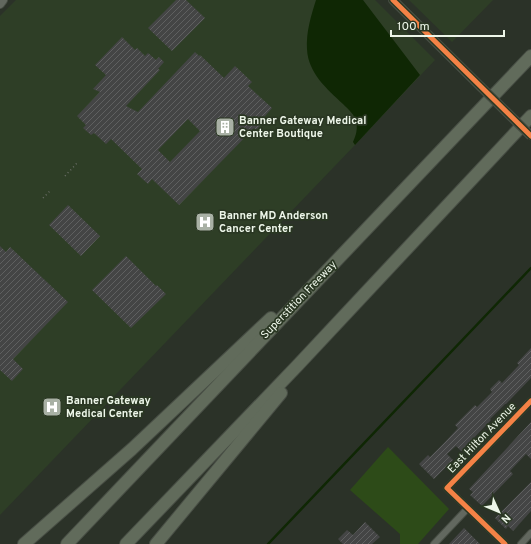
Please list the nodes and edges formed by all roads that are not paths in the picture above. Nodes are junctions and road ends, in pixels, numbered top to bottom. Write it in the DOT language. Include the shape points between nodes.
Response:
graph roads {
  1 [pos="3,0"];
  2 [pos="393,0"];
  3 [pos="0,4"];
  4 [pos="531,56"];
  5 [pos="531,116"];
  6 [pos="531,136"];
  7 [pos="368,227"];
  8 [pos="298,365"];
  9 [pos="531,401"];
  10 [pos="468,508"];
  11 [pos="531,534"];
  12 [pos="24,544"];
  13 [pos="67,544"];
  14 [pos="126,544"];
  15 [pos="156,544"];
  16 [pos="434,544"];
  17 [pos="505,544"];
  18 [pos="521,544"];
  1 -- 3 [label="street"];
  2 -- 6 [label="street, bridge"];
  4 -- 7 [label="highway, Superstition Freeway"];
  5 -- 8 [label="highway"];
  7 -- 12 [label="highway" via="132,449"];
  7 -- 13 [label="highway, Superstition Freeway"];
  8 -- 14 [label="highway"];
  8 -- 15 [label="highway" via="291,381"];
  9 -- 10 [label="street, East Hilton Avenue" via="447,488"];
  10 -- 16 [label="street"];
  10 -- 17 [label="street"];
  11 -- 18 [label="street"];
}
